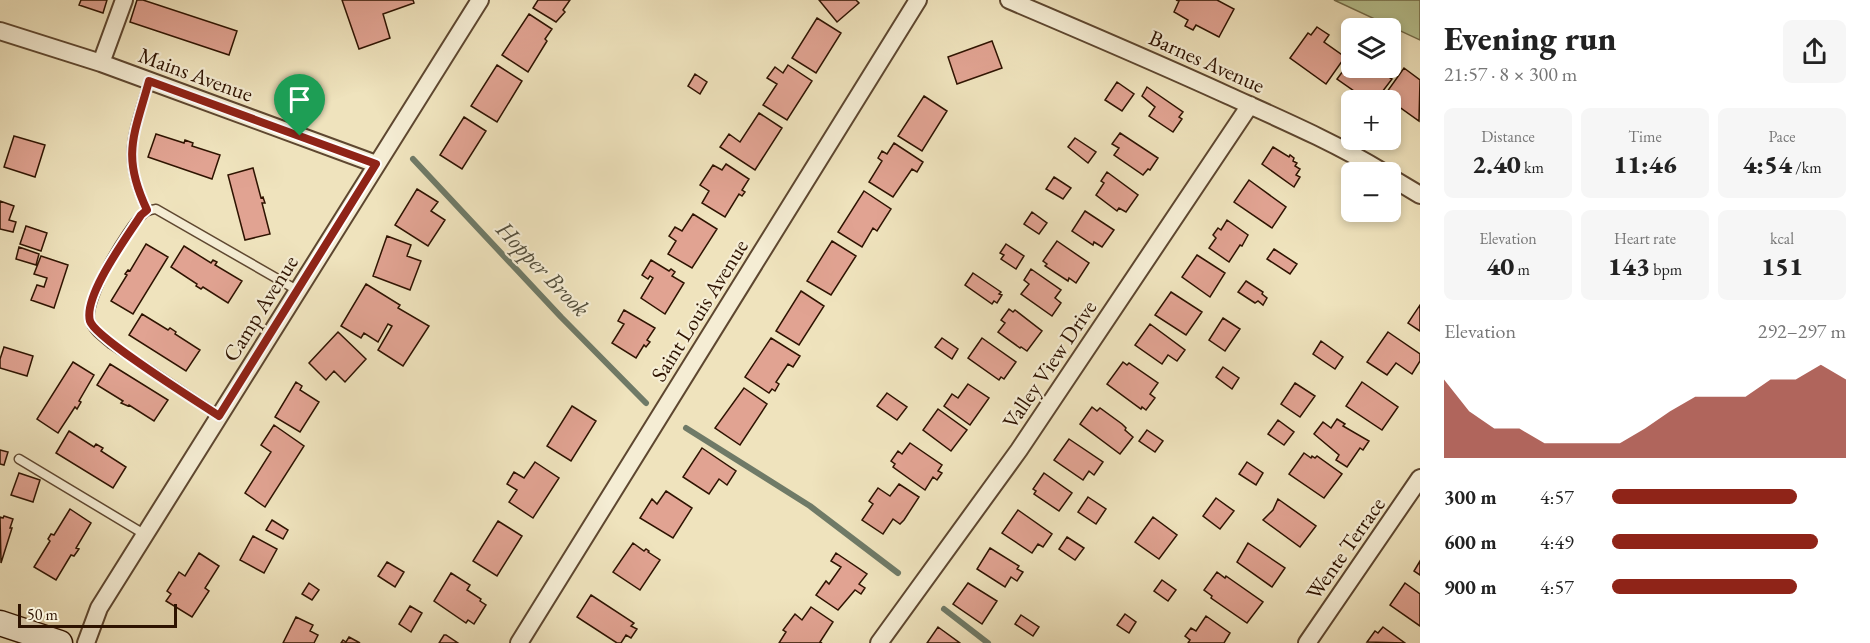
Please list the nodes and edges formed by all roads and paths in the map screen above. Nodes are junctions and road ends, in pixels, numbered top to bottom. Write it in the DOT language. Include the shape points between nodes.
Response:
graph roads {
  1 [pos="124,0"];
  2 [pos="480,0"];
  3 [pos="918,0"];
  4 [pos="1010,0"];
  5 [pos="0,31"];
  6 [pos="101,63"];
  7 [pos="149,81"];
  8 [pos="1250,105"];
  9 [pos="1365,162"];
  10 [pos="376,164"];
  11 [pos="1401,184"];
  12 [pos="1420,195"];
  13 [pos="147,210"];
  14 [pos="297,290"];
  15 [pos="219,416"];
  16 [pos="19,459"];
  17 [pos="1420,478"];
  18 [pos="144,534"];
  19 [pos="0,623"];
  20 [pos="60,643"];
  21 [pos="86,643"];
  22 [pos="519,643"];
  23 [pos="879,643"];
  24 [pos="1307,643"];
  1 -- 6 [label="street"];
  2 -- 10 [label="street, Camp Avenue"];
  3 -- 22 [label="street, Saint Louis Avenue"];
  4 -- 8 [label="street, Barnes Avenue"];
  5 -- 6 [label="street, Mains Avenue"];
  6 -- 7 [label="street, Mains Avenue"];
  7 -- 10 [label="street, Mains Avenue"];
  7 -- 13 [label="lane" via="132,140 131,163"];
  8 -- 9 [label="street, Barnes Avenue"];
  8 -- 23 [label="street, Valley View Drive" via="1019,450"];
  10 -- 14 [label="street, Camp Avenue"];
  11 -- 12 [label="street"];
  13 -- 14 [label="lane" via="156,209"];
  13 -- 15 [label="lane" via="99,282 90,321 111,344"];
  14 -- 15 [label="street, Camp Avenue"];
  15 -- 18 [label="street, Camp Avenue"];
  16 -- 18 [label="lane"];
  17 -- 24 [label="street, Wente Terrace"];
  18 -- 21 [label="street, Camp Avenue" via="99,608"];
  19 -- 20 [label="main road"];
}
